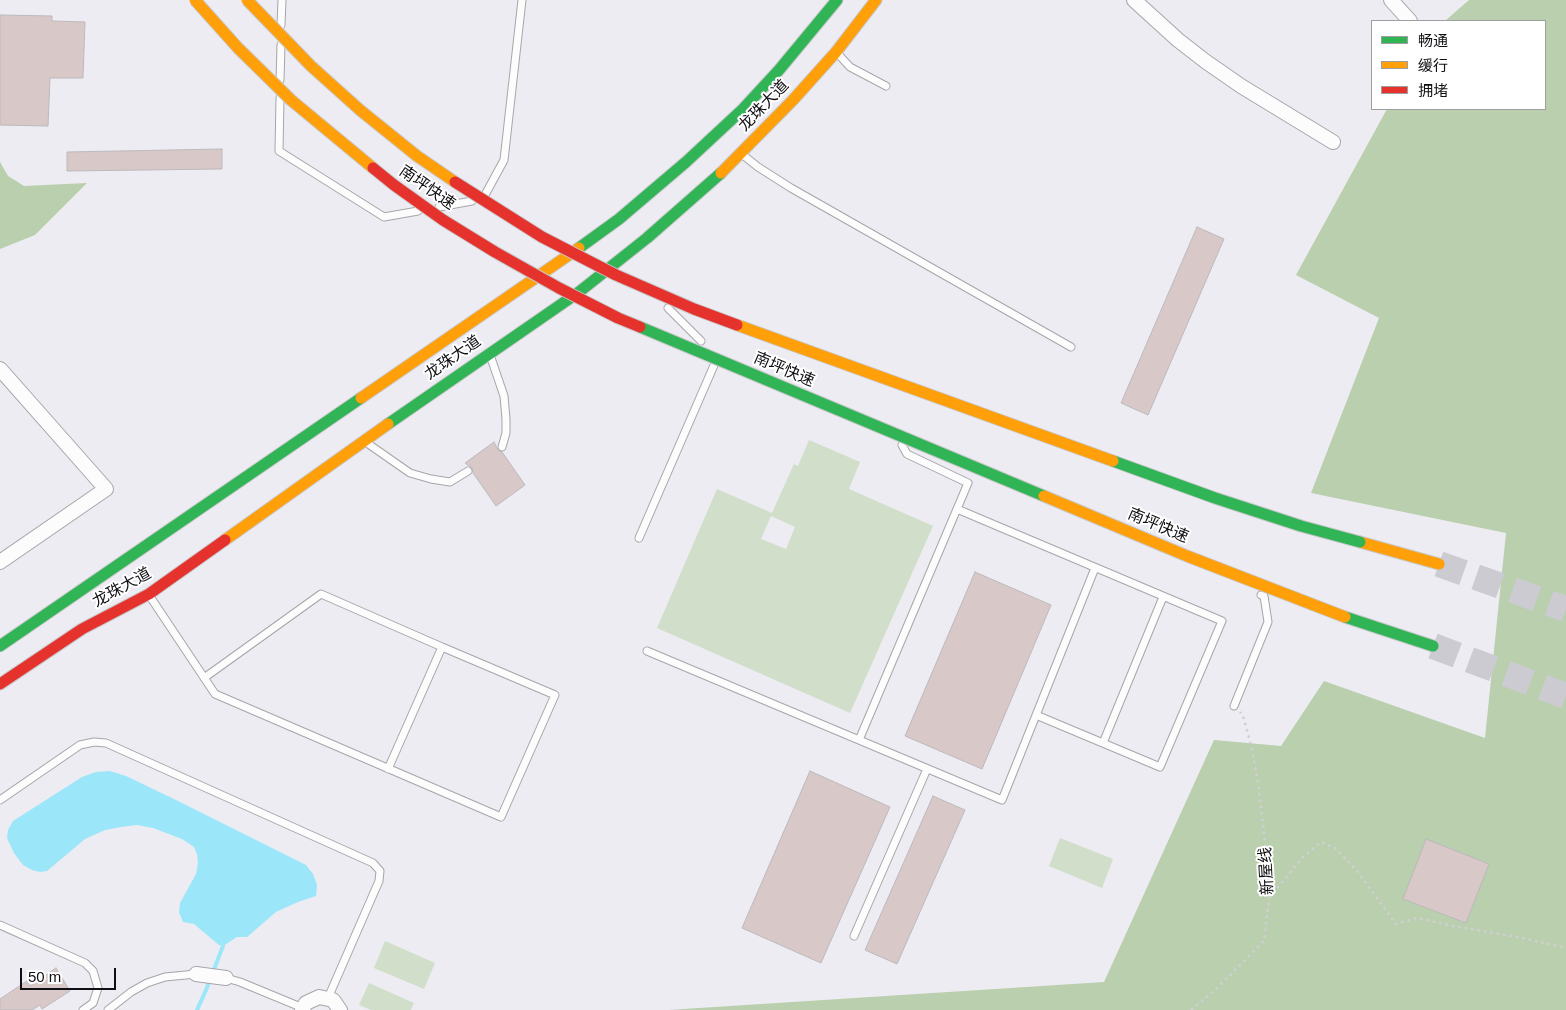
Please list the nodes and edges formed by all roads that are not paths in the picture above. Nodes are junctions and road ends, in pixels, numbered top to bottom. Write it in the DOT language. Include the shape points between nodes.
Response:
graph roads {
  1 [pos="195,0"];
  2 [pos="247,0"];
  3 [pos="282,0"];
  4 [pos="522,0"];
  5 [pos="837,0"];
  6 [pos="876,0"];
  7 [pos="1134,0"];
  8 [pos="1391,0"];
  9 [pos="1409,20"];
  10 [pos="836,52"];
  11 [pos="886,86"];
  12 [pos="1333,142"];
  13 [pos="741,153"];
  14 [pos="633,273"];
  15 [pos="1071,347"];
  16 [pos="490,353"];
  17 [pos="718,355"];
  18 [pos="0,369"];
  19 [pos="900,440"];
  20 [pos="365,441"];
  21 [pos="502,446"];
  22 [pos="468,472"];
  23 [pos="957,509"];
  24 [pos="638,538"];
  25 [pos="0,562"];
  26 [pos="1440,564"];
  27 [pos="1095,568"];
  28 [pos="1218,577"];
  29 [pos="1255,592"];
  30 [pos="149,594"];
  31 [pos="1163,597"];
  32 [pos="0,646"];
  33 [pos="1433,646"];
  34 [pos="442,647"];
  35 [pos="647,651"];
  36 [pos="204,678"];
  37 [pos="0,684"];
  38 [pos="1234,706"];
  39 [pos="1036,715"];
  40 [pos="859,740"];
  41 [pos="1103,744"];
  42 [pos="388,769"];
  43 [pos="927,769"];
  44 [pos="0,800"];
  45 [pos="0,925"];
  46 [pos="854,936"];
  47 [pos="196,974"];
  48 [pos="226,978"];
  49 [pos="328,998"];
  50 [pos="302,1009"];
  51 [pos="83,1010"];
  52 [pos="108,1010"];
  53 [pos="340,1010"];
  1 -- 33 [label="main road, 南坪快速, bridge" via="291,100 394,185 494,252 559,288 618,318 1196,559 1345,617"];
  2 -- 26 [label="main road, 南坪快速, bridge" via="311,66 417,156 542,237 616,275 694,309 1215,498 1301,526"];
  3 -- 4 [label="lane" via="279,151 384,217 483,200 504,160"];
  5 -- 32 [label="main road, 龙珠大道" via="743,109 619,219"];
  6 -- 10 [label="main road, 龙珠大道"];
  7 -- 12 [label="street" via="1205,61"];
  8 -- 9 [label="street"];
  10 -- 11 [label="lane" via="850,67"];
  10 -- 13 [label="main road, 龙珠大道"];
  13 -- 15 [label="lane" via="791,188"];
  13 -- 16 [label="main road, 龙珠大道" via="623,264"];
  14 -- 17 [label="lane"];
  16 -- 20 [label="main road, 龙珠大道"];
  16 -- 21 [label="lane" via="504,396 506,433"];
  17 -- 19 [label="lane" via="761,378"];
  17 -- 24 [label="lane"];
  18 -- 25 [label="street" via="106,489"];
  19 -- 23 [label="lane" via="907,454 968,482"];
  19 -- 28 [label="lane"];
  20 -- 22 [label="lane" via="410,473 450,482"];
  20 -- 30 [label="main road, 龙珠大道"];
  23 -- 27 [label="lane"];
  23 -- 40 [label="lane"];
  27 -- 31 [label="lane"];
  27 -- 39 [label="lane"];
  29 -- 38 [label="lane" via="1264,596 1268,622"];
  30 -- 36 [label="lane"];
  30 -- 37 [label="main road, 龙珠大道" via="82,629"];
  31 -- 41 [label="lane"];
  31 -- 41 [label="lane" via="1222,621 1160,767"];
  34 -- 36 [label="lane" via="321,594"];
  34 -- 42 [label="lane"];
  34 -- 42 [label="lane" via="555,695 552,703 501,817"];
  35 -- 40 [label="lane"];
  36 -- 42 [label="lane" via="214,694"];
  39 -- 41 [label="lane"];
  39 -- 43 [label="lane" via="1002,800"];
  40 -- 43 [label="lane"];
  43 -- 46 [label="lane"];
  44 -- 49 [label="lane" via="80,745 106,743 373,864 380,871 379,882"];
  45 -- 51 [label="lane" via="85,963 93,971 98,988 93,1004"];
  47 -- 48 [label="street"];
  47 -- 52 [label="lane" via="165,976 147,982"];
  48 -- 50 [label="lane"];
  49 -- 50 [label="street" via="313,998"];
  49 -- 53 [label="street"];
}
